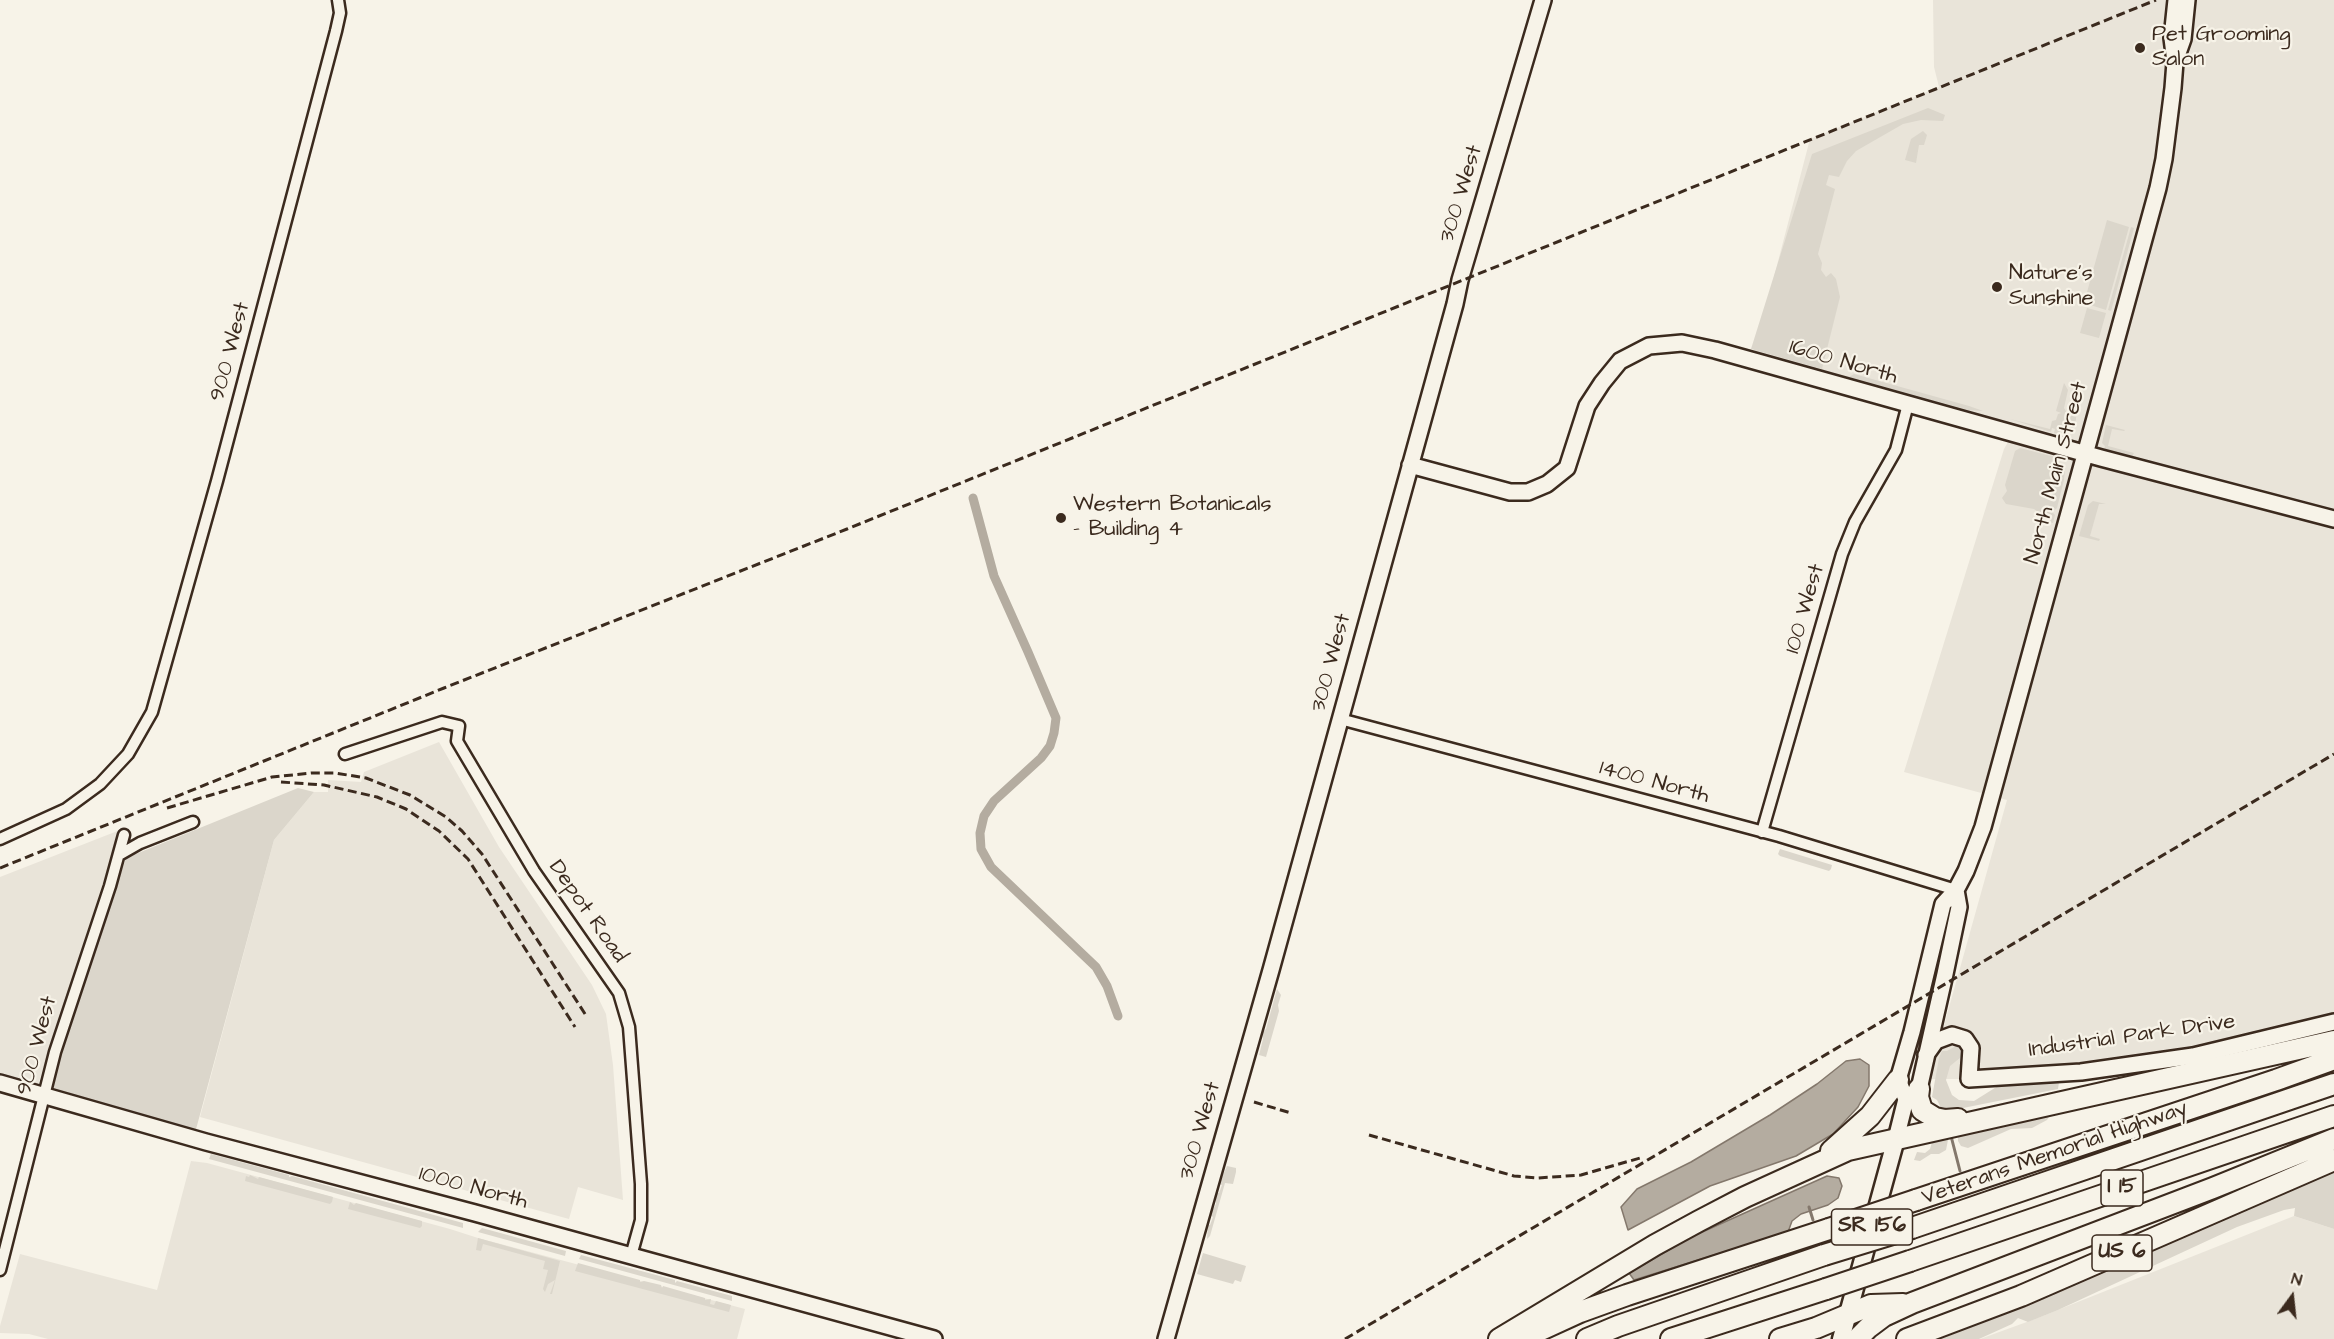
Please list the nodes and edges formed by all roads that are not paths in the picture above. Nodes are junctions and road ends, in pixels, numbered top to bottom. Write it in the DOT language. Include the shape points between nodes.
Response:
graph roads {
  1 [pos="338,0"];
  2 [pos="1543,0"];
  3 [pos="2176,0"];
  4 [pos="2187,0"];
  5 [pos="2175,62"];
  6 [pos="1908,404"];
  7 [pos="2086,454"];
  8 [pos="1410,465"];
  9 [pos="2334,519"];
  10 [pos="1340,719"];
  11 [pos="345,754"];
  12 [pos="193,822"];
  13 [pos="1762,832"];
  14 [pos="124,836"];
  15 [pos="0,839"];
  16 [pos="119,855"];
  17 [pos="1956,890"];
  18 [pos="2334,1023"];
  19 [pos="2334,1041"];
  20 [pos="1926,1054"];
  21 [pos="2334,1059"];
  22 [pos="1898,1080"];
  23 [pos="0,1083"];
  24 [pos="2334,1084"];
  25 [pos="1913,1094"];
  26 [pos="44,1097"];
  27 [pos="1994,1116"];
  28 [pos="2334,1116"];
  29 [pos="1896,1139"];
  30 [pos="2334,1139"];
  31 [pos="2334,1160"];
  32 [pos="1813,1166"];
  33 [pos="631,1256"];
  34 [pos="0,1270"];
  35 [pos="1912,1303"];
  36 [pos="1848,1315"];
  37 [pos="933,1339"];
  38 [pos="1166,1339"];
  39 [pos="1499,1339"];
  40 [pos="1521,1339"];
  41 [pos="1587,1339"];
  42 [pos="1671,1339"];
  43 [pos="1780,1339"];
  44 [pos="1841,1339"];
  45 [pos="1857,1339"];
  46 [pos="1907,1339"];
  1 -- 15 [label="street, 900 West" via="340,13 333,43 152,712 128,754 100,784 66,809"];
  2 -- 8 [label="street, 300 West"];
  3 -- 5 [label="street, North Main Street" via="2172,38"];
  4 -- 5 [label="street, North Main Street" via="2183,39"];
  5 -- 7 [label="street, North Main Street" via="2158,188"];
  6 -- 7 [label="street, 1600 North"];
  6 -- 8 [label="street, 1600 North" via="1715,350 1666,343 1635,352 1608,375 1587,406 1567,468 1547,484 1528,492 1510,492"];
  6 -- 13 [label="street, 100 West" via="1896,450 1855,522 1842,554"];
  7 -- 9 [label="street, 1600 North"];
  7 -- 17 [label="street, North Main Street" via="1983,827"];
  8 -- 10 [label="street, 300 West"];
  10 -- 13 [label="street, 1400 North"];
  10 -- 38 [label="street, 300 West"];
  11 -- 33 [label="street, Depot Road" via="442,722 459,726 457,741 534,871 619,993 629,1028 641,1184 641,1220"];
  12 -- 16 [label="street"];
  13 -- 17 [label="street, 1400 North"];
  14 -- 16 [label="street, 900 West"];
  16 -- 26 [label="street, 900 West" via="65,1019"];
  17 -- 20 [label="street, North Main Street" via="1959,907"];
  17 -- 22 [label="street, North Main Street" via="1942,904"];
  18 -- 20 [label="street, Industrial Park Drive" via="2193,1056 2081,1072 1969,1079 1971,1048 1962,1037 1952,1035 1936,1041"];
  19 -- 27 [label="highway"];
  20 -- 25 [label="street, North Main Street"];
  21 -- 40 [label="highway, bridge" via="1628,1295"];
  22 -- 25 [label="street"];
  22 -- 32 [label="highway" via="1870,1116"];
  23 -- 26 [label="street, 1000 North"];
  24 -- 41 [label="highway, Veterans Memorial Highway / I 15, bridge"];
  25 -- 27 [label="highway" via="1922,1110 1935,1118"];
  25 -- 29 [label="street, North Main Street"];
  26 -- 33 [label="street, 1000 North"];
  26 -- 34 [label="street, 900 West"];
  27 -- 29 [label="highway"];
  28 -- 42 [label="highway, I 15, bridge"];
  29 -- 32 [label="highway" via="1857,1147"];
  29 -- 36 [label="main road, North Main Street / SR 156"];
  30 -- 35 [label="highway"];
  31 -- 46 [label="highway, US 6" via="2021,1296"];
  32 -- 39 [label="highway" via="1744,1197 1655,1245"];
  33 -- 37 [label="street, 1000 North"];
  35 -- 36 [label="highway" via="1871,1305"];
  35 -- 45 [label="highway" via="1879,1320"];
  36 -- 43 [label="highway"];
  36 -- 44 [label="main road, North Main Street / SR 156"];
}
